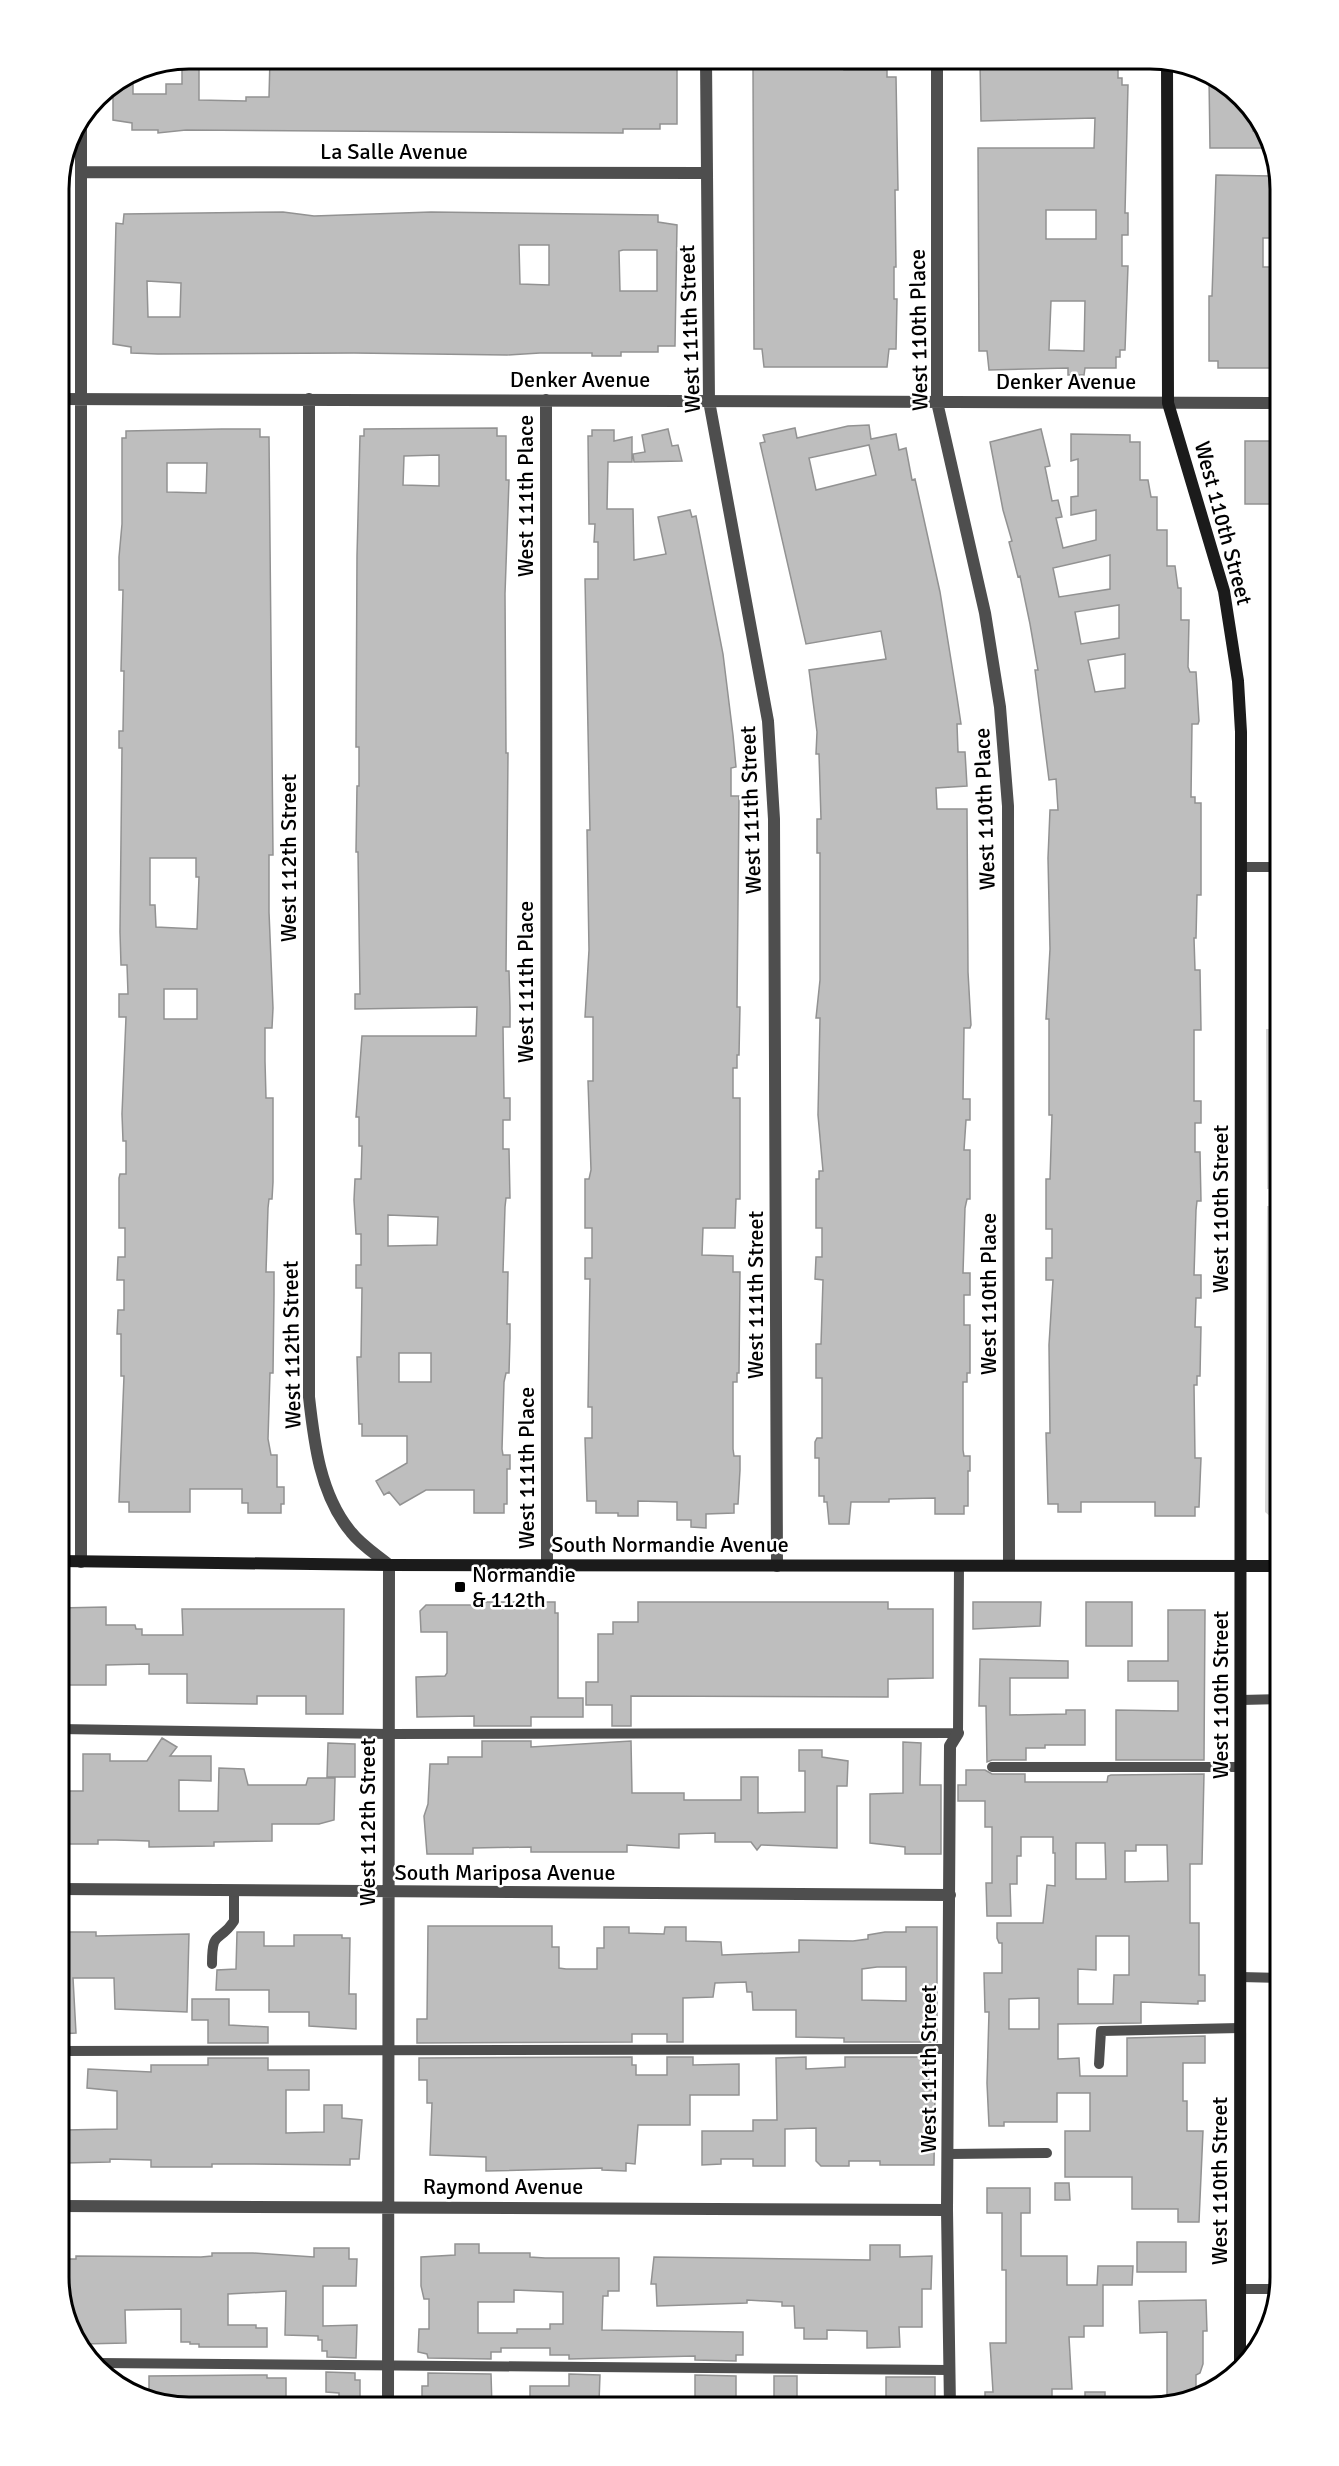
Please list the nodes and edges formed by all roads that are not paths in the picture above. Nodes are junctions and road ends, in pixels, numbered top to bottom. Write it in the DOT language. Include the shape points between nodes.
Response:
graph roads {
  1 [pos="706,69"];
  2 [pos="937,69"];
  3 [pos="1167,70"];
  4 [pos="81,136"];
  5 [pos="81,172"];
  6 [pos="706,173"];
  7 [pos="69,399"];
  8 [pos="80,399"];
  9 [pos="309,399"];
  10 [pos="546,400"];
  11 [pos="709,401"];
  12 [pos="937,402"];
  13 [pos="1168,403"];
  14 [pos="1270,403"];
  15 [pos="1241,867"];
  16 [pos="1270,867"];
  17 [pos="69,1561"];
  18 [pos="81,1562"];
  19 [pos="547,1564"];
  20 [pos="390,1565"];
  21 [pos="959,1565"];
  22 [pos="1009,1565"];
  23 [pos="1241,1565"];
  24 [pos="777,1566"];
  25 [pos="1270,1566"];
  26 [pos="1270,1699"];
  27 [pos="1241,1700"];
  28 [pos="69,1729"];
  29 [pos="388,1734"];
  30 [pos="958,1734"];
  31 [pos="992,1767"];
  32 [pos="1241,1767"];
  33 [pos="69,1889"];
  34 [pos="234,1891"];
  35 [pos="388,1893"];
  36 [pos="950,1895"];
  37 [pos="212,1964"];
  38 [pos="1240,1977"];
  39 [pos="1270,1978"];
  40 [pos="1240,2028"];
  41 [pos="949,2049"];
  42 [pos="69,2051"];
  43 [pos="388,2051"];
  44 [pos="1099,2064"];
  45 [pos="1047,2152"];
  46 [pos="948,2154"];
  47 [pos="69,2206"];
  48 [pos="388,2206"];
  49 [pos="947,2210"];
  50 [pos="1240,2289"];
  51 [pos="1269,2289"];
  52 [pos="1240,2356"];
  53 [pos="105,2363"];
  54 [pos="388,2364"];
  55 [pos="950,2370"];
  56 [pos="388,2397"];
  57 [pos="950,2397"];
  1 -- 6 [label="street, West 111th Street"];
  2 -- 12 [label="street, West 110th Place"];
  3 -- 13 [label="street, West 110th Street"];
  4 -- 5 [label="street"];
  5 -- 6 [label="street, La Salle Avenue"];
  5 -- 8 [label="street"];
  6 -- 11 [label="street, West 111th Street"];
  7 -- 8 [label="street, Denker Avenue"];
  8 -- 9 [label="street, Denker Avenue"];
  8 -- 18 [label="street"];
  9 -- 10 [label="street, Denker Avenue"];
  9 -- 20 [label="street, West 112th Street" via="309,1397 314,1443 335,1506 351,1533"];
  10 -- 11 [label="street, Denker Avenue"];
  10 -- 19 [label="street, West 111th Place"];
  11 -- 12 [label="street, Denker Avenue"];
  11 -- 24 [label="street, West 111th Street" via="768,721 774,819"];
  12 -- 13 [label="street, Denker Avenue"];
  12 -- 22 [label="street, West 110th Place" via="985,613 1000,707 1008,806"];
  13 -- 14 [label="street, Denker Avenue"];
  13 -- 15 [label="street, West 110th Street" via="1224,591 1232,639 1241,732"];
  15 -- 16 [label="lane"];
  15 -- 23 [label="street, West 110th Street"];
  17 -- 18 [label="street, South Normandie Avenue"];
  18 -- 20 [label="street, South Normandie Avenue"];
  19 -- 20 [label="street, South Normandie Avenue"];
  19 -- 24 [label="street, South Normandie Avenue"];
  20 -- 29 [label="street, West 112th Street"];
  21 -- 22 [label="street, South Normandie Avenue"];
  21 -- 24 [label="street, South Normandie Avenue"];
  21 -- 30 [label="lane"];
  22 -- 23 [label="street, South Normandie Avenue"];
  23 -- 25 [label="street, South Normandie Avenue"];
  23 -- 27 [label="street, West 110th Street"];
  26 -- 27 [label="lane"];
  27 -- 32 [label="street, West 110th Street"];
  28 -- 29 [label="lane"];
  29 -- 30 [label="lane"];
  29 -- 35 [label="street, West 112th Street"];
  30 -- 36 [label="street, West 111th Street" via="950,1746"];
  31 -- 32 [label="lane"];
  32 -- 38 [label="street, West 110th Street"];
  33 -- 34 [label="street, South Mariposa Avenue"];
  34 -- 35 [label="street, South Mariposa Avenue"];
  34 -- 37 [label="lane" via="234,1922 214,1938"];
  35 -- 36 [label="street, South Mariposa Avenue"];
  35 -- 43 [label="street, West 112th Street"];
  36 -- 41 [label="street, West 111th Street"];
  38 -- 39 [label="lane"];
  38 -- 40 [label="street, West 110th Street"];
  40 -- 44 [label="lane" via="1101,2031"];
  40 -- 50 [label="street, West 110th Street"];
  41 -- 43 [label="lane"];
  41 -- 46 [label="street, West 111th Street"];
  42 -- 43 [label="lane"];
  43 -- 48 [label="street, West 112th Street"];
  45 -- 46 [label="lane"];
  46 -- 49 [label="street, West 111th Street"];
  47 -- 48 [label="street, Raymond Avenue"];
  48 -- 49 [label="street, Raymond Avenue"];
  48 -- 54 [label="street, West 112th Street"];
  49 -- 55 [label="street, West 111th Street"];
  50 -- 51 [label="lane"];
  50 -- 52 [label="street, West 110th Street"];
  53 -- 54 [label="lane"];
  54 -- 55 [label="lane"];
  54 -- 56 [label="street, West 112th Street"];
  55 -- 57 [label="street, West 111th Street"];
}
